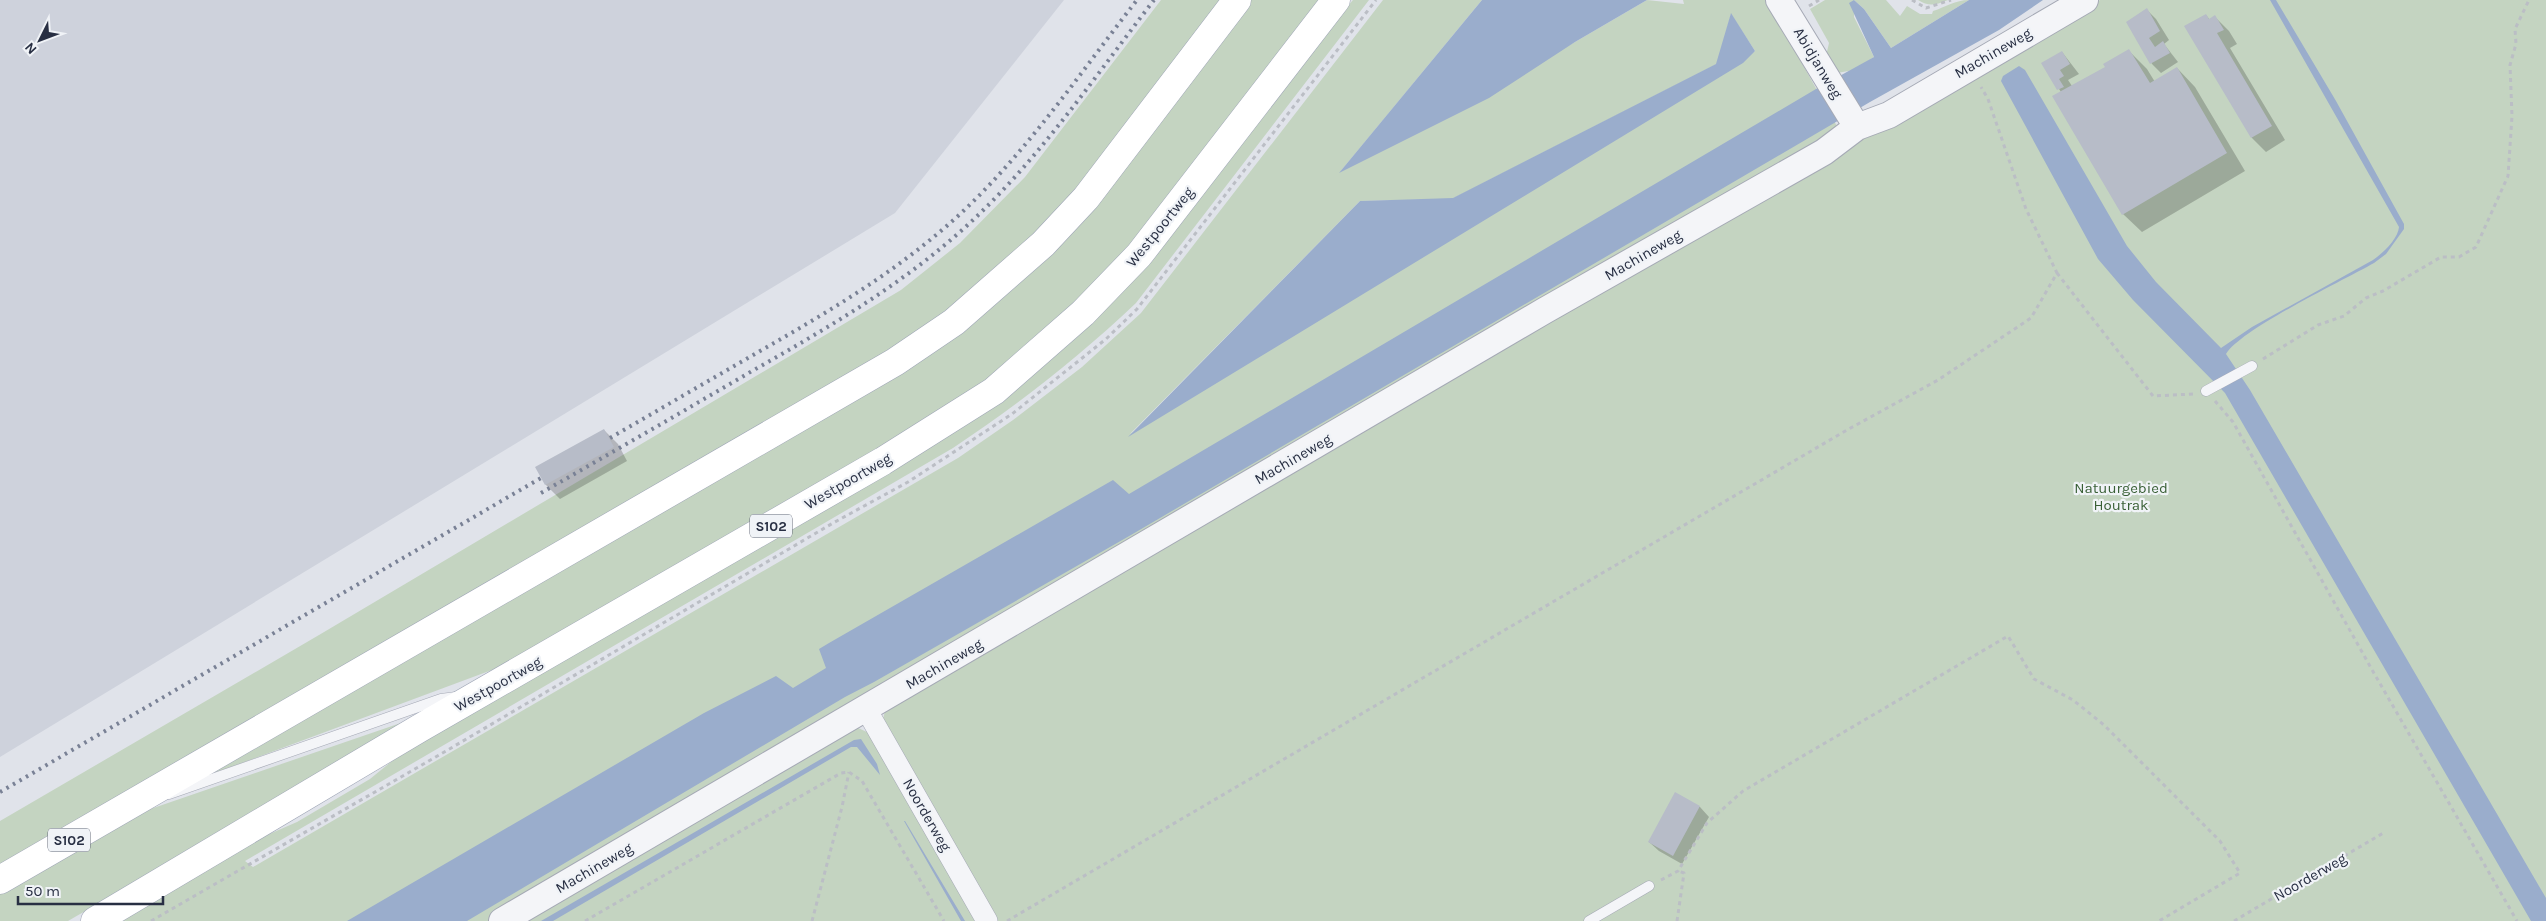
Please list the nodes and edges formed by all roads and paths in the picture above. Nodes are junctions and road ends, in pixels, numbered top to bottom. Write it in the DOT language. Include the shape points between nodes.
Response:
graph roads {
  1 [pos="1237,0"];
  2 [pos="1336,0"];
  3 [pos="1779,0"];
  4 [pos="1912,0"];
  5 [pos="1951,0"];
  6 [pos="2085,0"];
  7 [pos="2529,0"];
  8 [pos="1969,67"];
  9 [pos="1853,121"];
  10 [pos="2057,273"];
  11 [pos="2268,356"];
  12 [pos="2252,366"];
  13 [pos="2204,392"];
  14 [pos="484,692"];
  15 [pos="866,710"];
  16 [pos="849,772"];
  17 [pos="137,801"];
  18 [pos="2385,832"];
  19 [pos="1678,871"];
  20 [pos="0,880"];
  21 [pos="1649,886"];
  22 [pos="96,921"];
  23 [pos="502,921"];
  24 [pos="585,921"];
  25 [pos="812,921"];
  26 [pos="944,921"];
  27 [pos="987,921"];
  28 [pos="1007,921"];
  29 [pos="1589,921"];
  30 [pos="1677,921"];
  31 [pos="2159,921"];
  32 [pos="2234,921"];
  33 [pos="2517,921"];
  1 -- 17 [label="main road, S102" via="1086,198 1043,244 954,322 878,372"];
  2 -- 14 [label="main road, Westpoortweg / S102" via="1139,255 1083,313 994,391 884,460"];
  3 -- 9 [label="street, Abidjanweg"];
  4 -- 5 [label="path" via="1926,8"];
  6 -- 8 [label="street, Machineweg"];
  7 -- 11 [label="path" via="2515,29 2516,44 2510,66 2512,116 2508,176 2476,247 2459,257 2441,258 2366,298 2344,316 2318,325"];
  8 -- 9 [label="street, Machineweg" via="1889,115"];
  8 -- 10 [label="path" via="1988,100 2026,210"];
  9 -- 15 [label="street, Machineweg" via="1824,152 1544,311"];
  10 -- 13 [label="path" via="2153,396"];
  10 -- 28 [label="path" via="2031,318 1938,380"];
  12 -- 13 [label="lane"];
  13 -- 33 [label="path" via="2233,422"];
  14 -- 17 [label="lane" via="441,699 176,793"];
  14 -- 22 [label="main road, Westpoortweg / S102"];
  15 -- 23 [label="street, Machineweg"];
  15 -- 27 [label="street, Noorderweg"];
  16 -- 24 [label="path" via="841,773"];
  16 -- 25 [label="path"];
  16 -- 26 [label="path" via="862,781"];
  17 -- 20 [label="main road, S102"];
  18 -- 32 [label="path, Noorderweg"];
  19 -- 21 [label="path"];
  19 -- 30 [label="path" via="1684,873"];
  19 -- 31 [label="path" via="1707,823 1744,790 2008,636 2034,679 2073,700 2104,725 2220,841 2240,873"];
  21 -- 29 [label="lane"];
}
